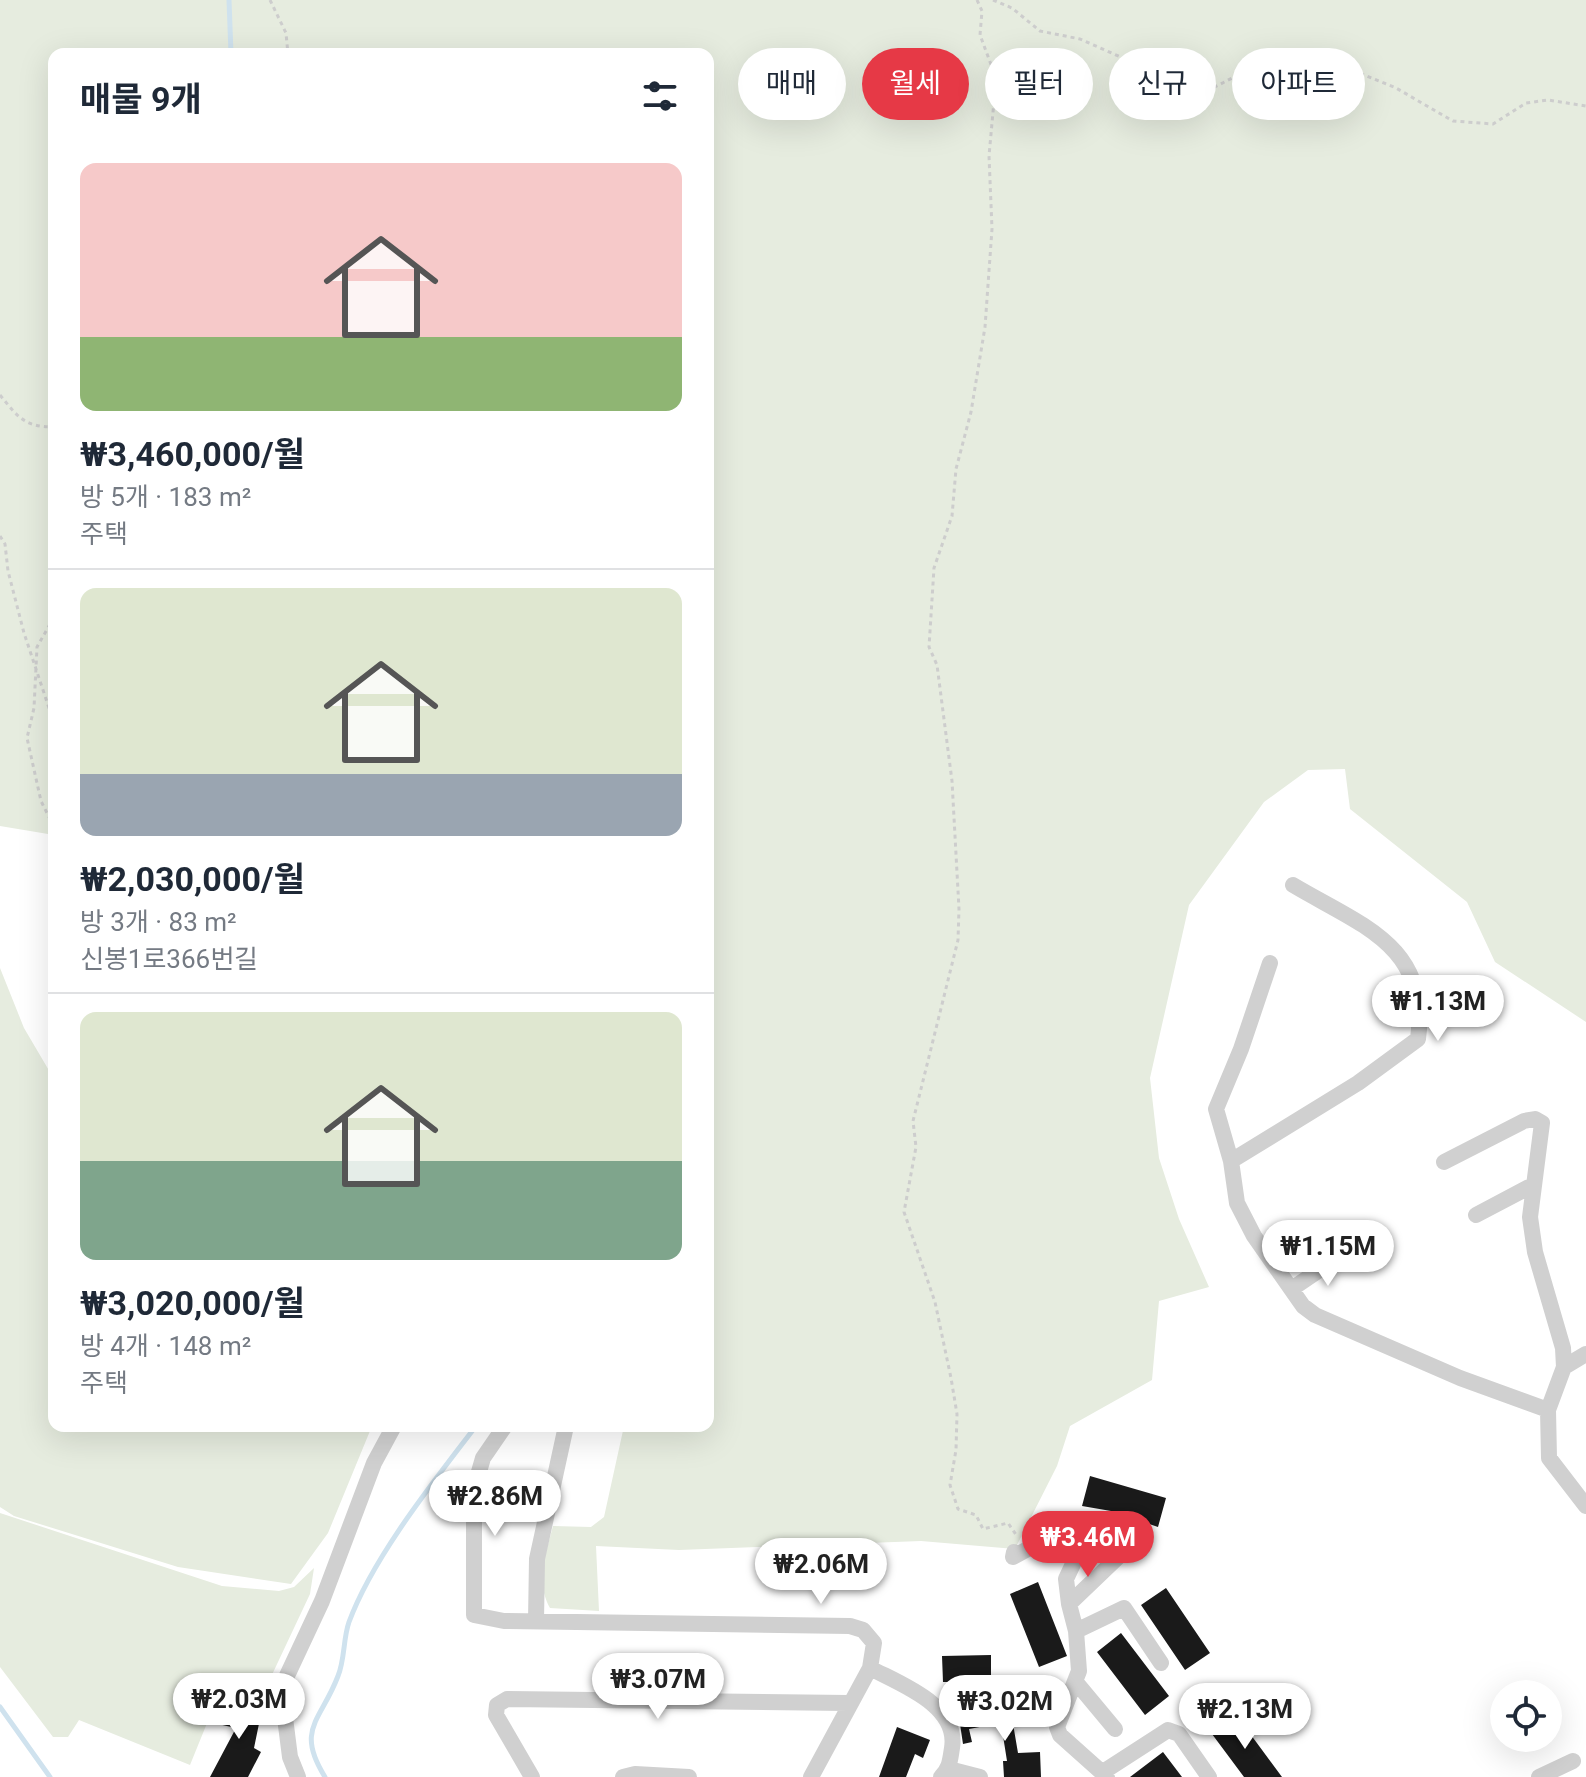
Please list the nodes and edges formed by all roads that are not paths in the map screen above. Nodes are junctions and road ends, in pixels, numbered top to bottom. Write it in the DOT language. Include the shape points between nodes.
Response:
graph roads {
  1 [pos="1293,885"];
  2 [pos="1270,963"];
  3 [pos="1231,1161"];
  4 [pos="1444,1162"];
  5 [pos="1531,1186"];
  6 [pos="1476,1215"];
  7 [pos="1340,1256"];
  8 [pos="1293,1288"];
  9 [pos="1586,1354"];
  10 [pos="1564,1367"];
  11 [pos="1548,1410"];
  12 [pos="391,1432"];
  13 [pos="501,1432"];
  14 [pos="565,1432"];
  15 [pos="1586,1506"];
  16 [pos="1107,1521"];
  17 [pos="1011,1547"];
  18 [pos="1069,1604"];
  19 [pos="536,1621"];
  20 [pos="1076,1631"];
  21 [pos="1161,1663"];
  22 [pos="870,1668"];
  23 [pos="1075,1681"];
  24 [pos="848,1703"];
  25 [pos="1115,1729"];
  26 [pos="1573,1761"];
  27 [pos="945,1773"];
  28 [pos="1105,1775"];
  29 [pos="298,1777"];
  30 [pos="532,1777"];
  31 [pos="623,1777"];
  32 [pos="689,1777"];
  33 [pos="811,1777"];
  34 [pos="980,1777"];
  35 [pos="1209,1777"];
  36 [pos="1539,1777"];
  1 -- 3 [label="street" via="1401,954 1419,1002 1418,1039 1358,1083"];
  2 -- 3 [label="street" via="1216,1109"];
  3 -- 8 [label="street" via="1237,1203"];
  4 -- 5 [label="street" via="1535,1119 1543,1132"];
  5 -- 6 [label="street"];
  5 -- 10 [label="street" via="1535,1252"];
  7 -- 8 [label="street"];
  8 -- 11 [label="street" via="1303,1306 1334,1325"];
  9 -- 10 [label="street"];
  10 -- 11 [label="street"];
  11 -- 15 [label="street" via="1549,1458"];
  12 -- 29 [label="street" via="285,1680 290,1757"];
  13 -- 19 [label="street" via="483,1458 474,1489 471,1605 480,1618"];
  14 -- 19 [label="street" via="537,1559"];
  16 -- 18 [label="street" via="1136,1533 1136,1542"];
  17 -- 18 [label="street" via="1013,1557 1048,1538 1080,1549 1066,1579"];
  18 -- 20 [label="street"];
  19 -- 22 [label="street" via="850,1626 863,1630 874,1643"];
  20 -- 21 [label="street" via="1124,1608"];
  20 -- 23 [label="street"];
  22 -- 24 [label="street"];
  22 -- 27 [label="street" via="937,1707 947,1720 954,1739"];
  23 -- 25 [label="street"];
  23 -- 28 [label="street" via="1057,1727"];
  24 -- 30 [label="street" via="507,1699 497,1705 496,1715"];
  24 -- 33 [label="street"];
  26 -- 36 [label="street"];
  27 -- 34 [label="street"];
  28 -- 35 [label="street" via="1168,1730 1179,1734"];
  31 -- 32 [label="street"];
}
